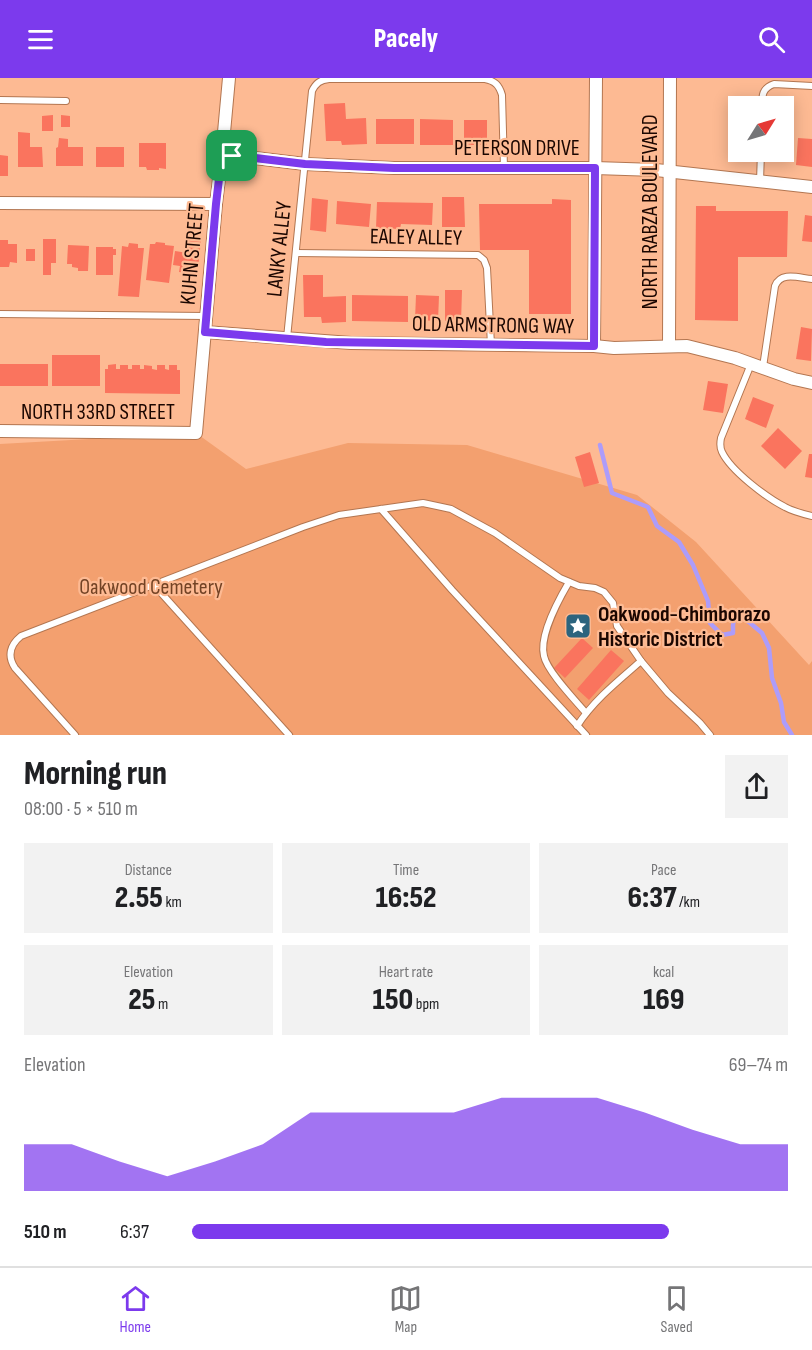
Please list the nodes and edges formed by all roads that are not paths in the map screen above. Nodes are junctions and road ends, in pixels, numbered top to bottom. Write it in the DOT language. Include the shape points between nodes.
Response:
graph roads {
  1 [pos="229,78"];
  2 [pos="596,78"];
  3 [pos="670,78"];
  4 [pos="812,86"];
  5 [pos="762,96"];
  6 [pos="0,100"];
  7 [pos="66,100"];
  8 [pos="222,154"];
  9 [pos="760,162"];
  10 [pos="305,164"];
  11 [pos="504,168"];
  12 [pos="595,168"];
  13 [pos="670,171"];
  14 [pos="760,182"];
  15 [pos="812,188"];
  16 [pos="0,203"];
  17 [pos="216,204"];
  18 [pos="296,253"];
  19 [pos="812,279"];
  20 [pos="0,314"];
  21 [pos="206,316"];
  22 [pos="205,332"];
  23 [pos="287,339"];
  24 [pos="491,345"];
  25 [pos="594,346"];
  26 [pos="669,346"];
  27 [pos="751,364"];
  28 [pos="763,368"];
  29 [pos="812,383"];
  30 [pos="0,431"];
  31 [pos="196,433"];
  32 [pos="381,509"];
  33 [pos="812,516"];
  34 [pos="569,582"];
  35 [pos="153,584"];
  36 [pos="641,661"];
  37 [pos="586,713"];
  38 [pos="577,726"];
  39 [pos="75,735"];
  40 [pos="289,735"];
  41 [pos="586,735"];
  42 [pos="710,735"];
  1 -- 8 [label="street, KUHN STREET"];
  2 -- 12 [label="street"];
  3 -- 13 [label="street, NORTH RABZA BOULEVARD"];
  4 -- 5 [label="lane" via="774,84"];
  6 -- 7 [label="lane"];
  8 -- 10 [label="street, PETERSON DRIVE"];
  8 -- 17 [label="street, KUHN STREET"];
  9 -- 14 [label="lane"];
  10 -- 11 [label="street, PETERSON DRIVE"];
  10 -- 11 [label="lane, LANKY ALLEY" via="312,91 318,82 485,79 496,83 502,95"];
  10 -- 18 [label="lane, LANKY ALLEY"];
  11 -- 12 [label="street, PETERSON DRIVE"];
  12 -- 13 [label="street, PETERSON DRIVE"];
  12 -- 25 [label="street"];
  13 -- 14 [label="street, PETERSON DRIVE"];
  13 -- 26 [label="street, NORTH RABZA BOULEVARD"];
  14 -- 15 [label="street, PETERSON DRIVE"];
  16 -- 17 [label="street"];
  17 -- 21 [label="street, KUHN STREET"];
  18 -- 23 [label="lane, LANKY ALLEY"];
  18 -- 24 [label="lane, EALEY ALLEY" via="478,255 487,268"];
  19 -- 28 [label="lane" via="790,276 777,281"];
  20 -- 21 [label="lane"];
  21 -- 22 [label="street, KUHN STREET"];
  22 -- 23 [label="street, OLD ARMSTRONG WAY"];
  22 -- 31 [label="street, KUHN STREET"];
  23 -- 24 [label="street, OLD ARMSTRONG WAY"];
  24 -- 25 [label="street, OLD ARMSTRONG WAY"];
  25 -- 26 [label="street, OLD ARMSTRONG WAY"];
  26 -- 27 [label="street, OLD ARMSTRONG WAY" via="687,346"];
  27 -- 28 [label="street, OLD ARMSTRONG WAY"];
  27 -- 33 [label="lane" via="721,438 722,452 760,492 786,508"];
  28 -- 29 [label="street, OLD ARMSTRONG WAY"];
  30 -- 31 [label="street, NORTH 33RD STREET"];
  32 -- 34 [label="lane" via="423,503 451,509"];
  32 -- 35 [label="lane" via="339,515 303,526"];
  32 -- 38 [label="lane"];
  34 -- 36 [label="lane" via="604,592 613,603 616,626"];
  34 -- 37 [label="lane" via="549,623 544,658"];
  35 -- 39 [label="lane" via="14,641 11,662"];
  35 -- 40 [label="lane"];
  36 -- 37 [label="lane"];
  36 -- 42 [label="lane"];
  37 -- 38 [label="lane"];
  38 -- 41 [label="lane"];
}
